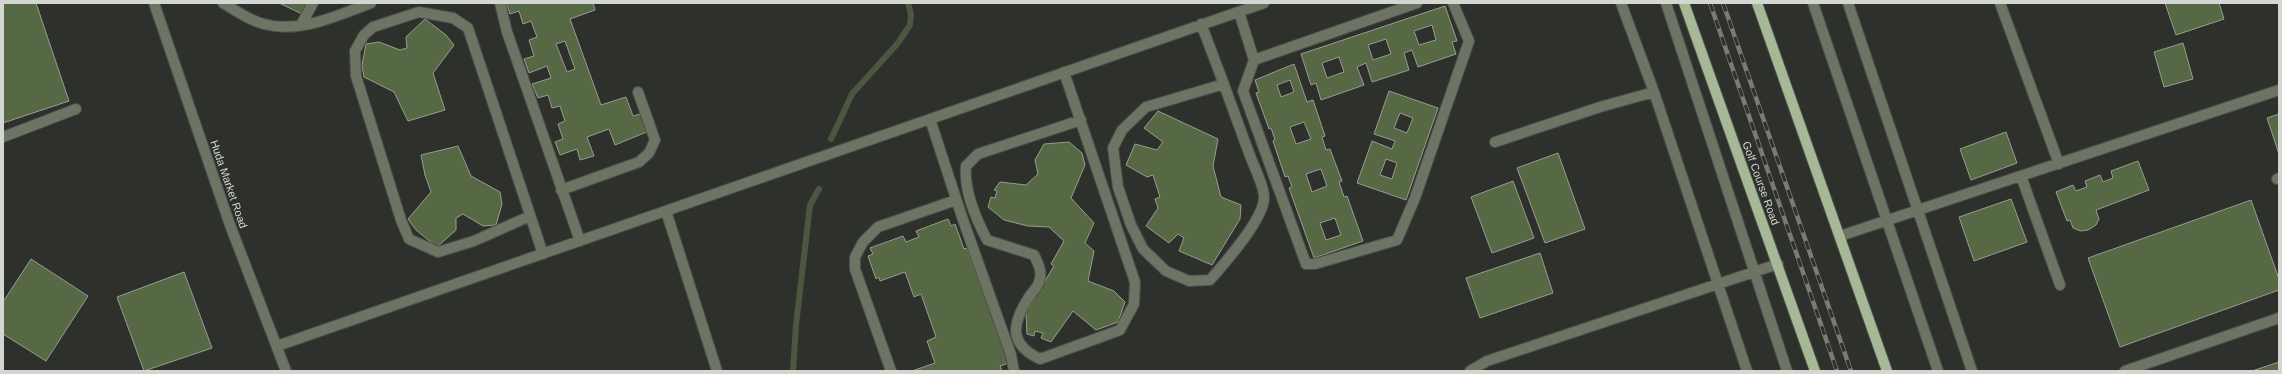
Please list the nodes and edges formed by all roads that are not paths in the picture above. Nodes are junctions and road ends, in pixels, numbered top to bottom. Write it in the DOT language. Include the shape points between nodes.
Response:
graph roads {
  1 [pos="154,3"];
  2 [pos="223,3"];
  3 [pos="313,3"];
  4 [pos="371,3"];
  5 [pos="500,3"];
  6 [pos="1264,3"];
  7 [pos="1417,3"];
  8 [pos="1453,3"];
  9 [pos="1621,3"];
  10 [pos="1666,3"];
  11 [pos="1684,3"];
  12 [pos="1757,3"];
  13 [pos="1813,3"];
  14 [pos="1848,3"];
  15 [pos="2000,3"];
  16 [pos="1239,12"];
  17 [pos="1202,24"];
  18 [pos="301,25"];
  19 [pos="1254,60"];
  20 [pos="1064,72"];
  21 [pos="1224,84"];
  22 [pos="2279,90"];
  23 [pos="638,92"];
  24 [pos="1654,92"];
  25 [pos="76,109"];
  26 [pos="930,119"];
  27 [pos="1081,120"];
  28 [pos="3,137"];
  29 [pos="1495,142"];
  30 [pos="2059,164"];
  31 [pos="2021,176"];
  32 [pos="561,190"];
  33 [pos="956,200"];
  34 [pos="1918,210"];
  35 [pos="666,211"];
  36 [pos="530,216"];
  37 [pos="1887,220"];
  38 [pos="1840,236"];
  39 [pos="580,241"];
  40 [pos="543,254"];
  41 [pos="1778,264"];
  42 [pos="1755,272"];
  43 [pos="1718,284"];
  44 [pos="2060,285"];
  45 [pos="2279,318"];
  46 [pos="277,346"];
  47 [pos="286,371"];
  48 [pos="717,371"];
  49 [pos="891,371"];
  50 [pos="1014,371"];
  51 [pos="1470,371"];
  52 [pos="1747,371"];
  53 [pos="1787,371"];
  54 [pos="1815,371"];
  55 [pos="1887,371"];
  56 [pos="1938,371"];
  57 [pos="1972,371"];
  58 [pos="2125,371"];
  1 -- 46 [label="street, Huda Market Road" via="230,225"];
  2 -- 18 [label="street" via="263,24"];
  3 -- 18 [label="street"];
  4 -- 18 [label="street"];
  5 -- 32 [label="street" via="507,32"];
  6 -- 16 [label="street"];
  7 -- 19 [label="street"];
  8 -- 19 [label="street" via="1469,41 1415,198 1397,240 1315,264 1306,264 1243,91"];
  9 -- 24 [label="street"];
  10 -- 42 [label="street"];
  11 -- 41 [label="main road, Golf Course Road"];
  12 -- 38 [label="main road"];
  13 -- 37 [label="street"];
  14 -- 34 [label="street"];
  15 -- 30 [label="street"];
  16 -- 17 [label="street"];
  16 -- 19 [label="street"];
  17 -- 20 [label="street"];
  17 -- 21 [label="street"];
  20 -- 26 [label="street"];
  20 -- 27 [label="street"];
  21 -- 21 [label="street" via="1264,197 1240,246 1210,280 1189,281 1166,271 1143,249 1131,225 1118,187 1113,148 1122,130 1146,107"];
  22 -- 30 [label="street"];
  23 -- 32 [label="street" via="655,140 649,153 639,162"];
  24 -- 29 [label="street"];
  24 -- 43 [label="street"];
  25 -- 28 [label="street"];
  26 -- 33 [label="street"];
  26 -- 35 [label="street"];
  27 -- 27 [label="street" via="1135,282 1134,304 1120,330 1040,359 1026,353 1016,339 1016,324 1040,281 1040,266 1034,255 987,240 976,219 965,178 966,166 978,154"];
  30 -- 31 [label="street"];
  31 -- 34 [label="street"];
  31 -- 44 [label="street"];
  32 -- 39 [label="street"];
  33 -- 49 [label="street" via="878,227 863,242 855,257 855,269"];
  33 -- 50 [label="street" via="1012,355"];
  34 -- 37 [label="street"];
  34 -- 57 [label="street"];
  35 -- 39 [label="street"];
  35 -- 48 [label="street"];
  36 -- 36 [label="street" via="468,28 453,18 419,12 373,27 364,35 354,51 356,76 400,220 409,239 438,252 474,241"];
  36 -- 40 [label="street"];
  37 -- 38 [label="street"];
  37 -- 56 [label="street"];
  38 -- 55 [label="main road"];
  39 -- 40 [label="street"];
  40 -- 46 [label="street"];
  41 -- 42 [label="street"];
  41 -- 54 [label="main road, Golf Course Road"];
  42 -- 43 [label="street"];
  42 -- 53 [label="street"];
  43 -- 51 [label="street" via="1487,361"];
  43 -- 52 [label="street"];
  45 -- 58 [label="street"];
  46 -- 47 [label="street, Huda Market Road"];
}
